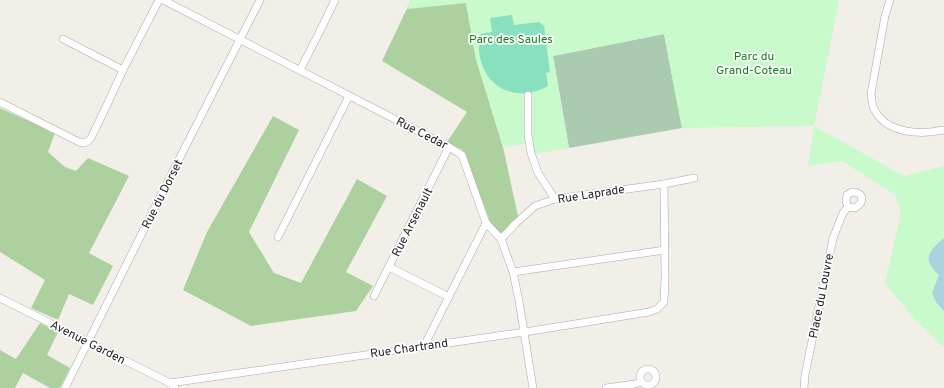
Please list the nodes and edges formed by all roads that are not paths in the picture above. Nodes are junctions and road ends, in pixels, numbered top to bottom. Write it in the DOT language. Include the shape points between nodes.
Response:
graph roads {
  1 [pos="159,0"];
  2 [pos="163,0"];
  3 [pos="260,0"];
  4 [pos="335,0"];
  5 [pos="890,0"];
  6 [pos="63,38"];
  7 [pos="240,39"];
  8 [pos="123,70"];
  9 [pos="300,70"];
  10 [pos="528,95"];
  11 [pos="349,96"];
  12 [pos="0,102"];
  13 [pos="944,130"];
  14 [pos="449,147"];
  15 [pos="694,178"];
  16 [pos="664,184"];
  17 [pos="555,199"];
  18 [pos="848,207"];
  19 [pos="486,223"];
  20 [pos="278,237"];
  21 [pos="501,239"];
  22 [pos="665,250"];
  23 [pos="389,267"];
  24 [pos="513,272"];
  25 [pos="374,296"];
  26 [pos="449,297"];
  27 [pos="0,298"];
  28 [pos="525,332"];
  29 [pos="88,342"];
  30 [pos="424,346"];
  31 [pos="641,382"];
  32 [pos="172,386"];
  33 [pos="65,388"];
  34 [pos="533,388"];
  35 [pos="606,388"];
  36 [pos="804,388"];
  1 -- 8 [label="street"];
  2 -- 7 [label="street, Rue Cedar"];
  3 -- 7 [label="street, Rue du Dorset"];
  4 -- 9 [label="street"];
  5 -- 13 [label="street" via="871,94 874,110 882,121 897,129 922,132"];
  6 -- 8 [label="street"];
  7 -- 9 [label="street, Rue Cedar"];
  7 -- 29 [label="street, Rue du Dorset"];
  8 -- 12 [label="street" via="93,134 84,143"];
  9 -- 11 [label="street, Rue Cedar"];
  10 -- 17 [label="street" via="528,135 531,153 538,173"];
  11 -- 14 [label="street, Rue Cedar"];
  11 -- 20 [label="street"];
  14 -- 19 [label="street, Rue Cedar" via="462,155"];
  14 -- 23 [label="street, Rue Arsenault"];
  15 -- 16 [label="street, Rue Laprade"];
  16 -- 17 [label="street, Rue Laprade"];
  16 -- 22 [label="street"];
  17 -- 21 [label="street, Rue Laprade" via="535,206"];
  18 -- 36 [label="street, Place du Louvre" via="833,238"];
  19 -- 21 [label="street, Rue Cedar"];
  19 -- 26 [label="street"];
  21 -- 24 [label="street, Rue Cedar"];
  22 -- 24 [label="street"];
  22 -- 28 [label="street, Rue Chartrand" via="664,302 657,308 649,312"];
  23 -- 25 [label="street, Rue Arsenault"];
  23 -- 26 [label="street"];
  24 -- 28 [label="street, Rue Cedar"];
  26 -- 30 [label="street"];
  27 -- 29 [label="street, Avenue Garden"];
  28 -- 30 [label="street, Rue Chartrand"];
  28 -- 34 [label="street, Rue Cedar"];
  29 -- 32 [label="street, Avenue Garden"];
  29 -- 33 [label="street, Rue du Dorset"];
  30 -- 32 [label="street, Rue Chartrand"];
  31 -- 35 [label="street"];
}
